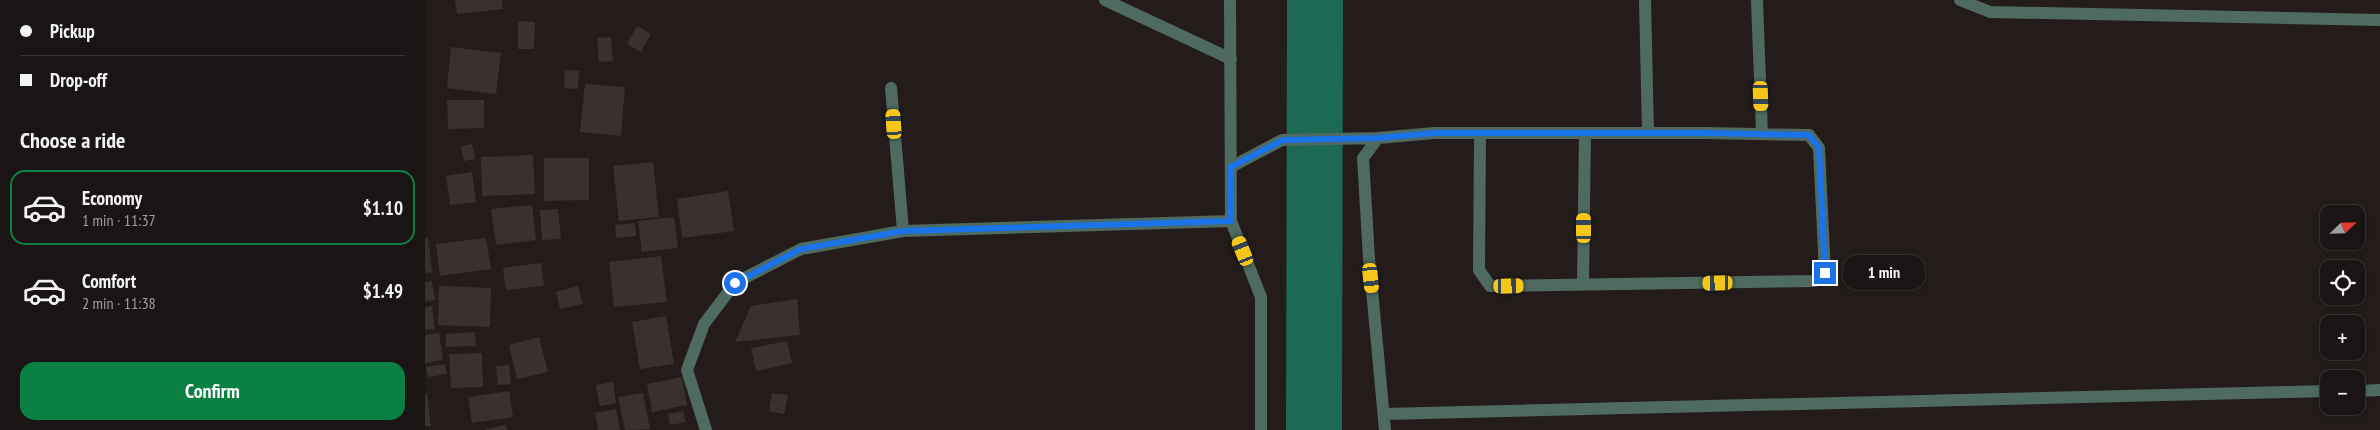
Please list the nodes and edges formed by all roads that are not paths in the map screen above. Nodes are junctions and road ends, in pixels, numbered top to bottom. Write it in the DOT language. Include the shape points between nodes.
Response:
graph roads {
  1 [pos="1105,0"];
  2 [pos="1231,0"];
  3 [pos="1645,0"];
  4 [pos="1757,0"];
  5 [pos="1960,0"];
  6 [pos="2380,20"];
  7 [pos="1231,59"];
  8 [pos="891,88"];
  9 [pos="1480,133"];
  10 [pos="1585,133"];
  11 [pos="1648,133"];
  12 [pos="1762,134"];
  13 [pos="1378,138"];
  14 [pos="1231,167"];
  15 [pos="1231,221"];
  16 [pos="903,231"];
  17 [pos="1583,284"];
  18 [pos="2380,390"];
  19 [pos="2320,391"];
  20 [pos="2365,391"];
  21 [pos="1384,414"];
  22 [pos="706,430"];
  23 [pos="1261,430"];
  24 [pos="1385,430"];
  1 -- 7 [label="street"];
  2 -- 7 [label="street"];
  3 -- 11 [label="street"];
  4 -- 12 [label="street"];
  5 -- 6 [label="street" via="1990,12"];
  7 -- 14 [label="street"];
  8 -- 16 [label="street"];
  9 -- 10 [label="street"];
  9 -- 13 [label="street"];
  9 -- 17 [label="street" via="1479,270 1490,286"];
  10 -- 11 [label="street"];
  10 -- 17 [label="street"];
  11 -- 12 [label="street"];
  12 -- 17 [label="street" via="1809,135 1819,148 1825,273 1815,282"];
  13 -- 14 [label="street" via="1283,140"];
  13 -- 21 [label="street" via="1363,158"];
  14 -- 15 [label="street"];
  15 -- 16 [label="street"];
  15 -- 23 [label="street" via="1261,297"];
  16 -- 22 [label="street" via="801,249 735,283 704,324 687,370"];
  18 -- 20 [label="street"];
  19 -- 21 [label="street"];
  21 -- 24 [label="street"];
}
